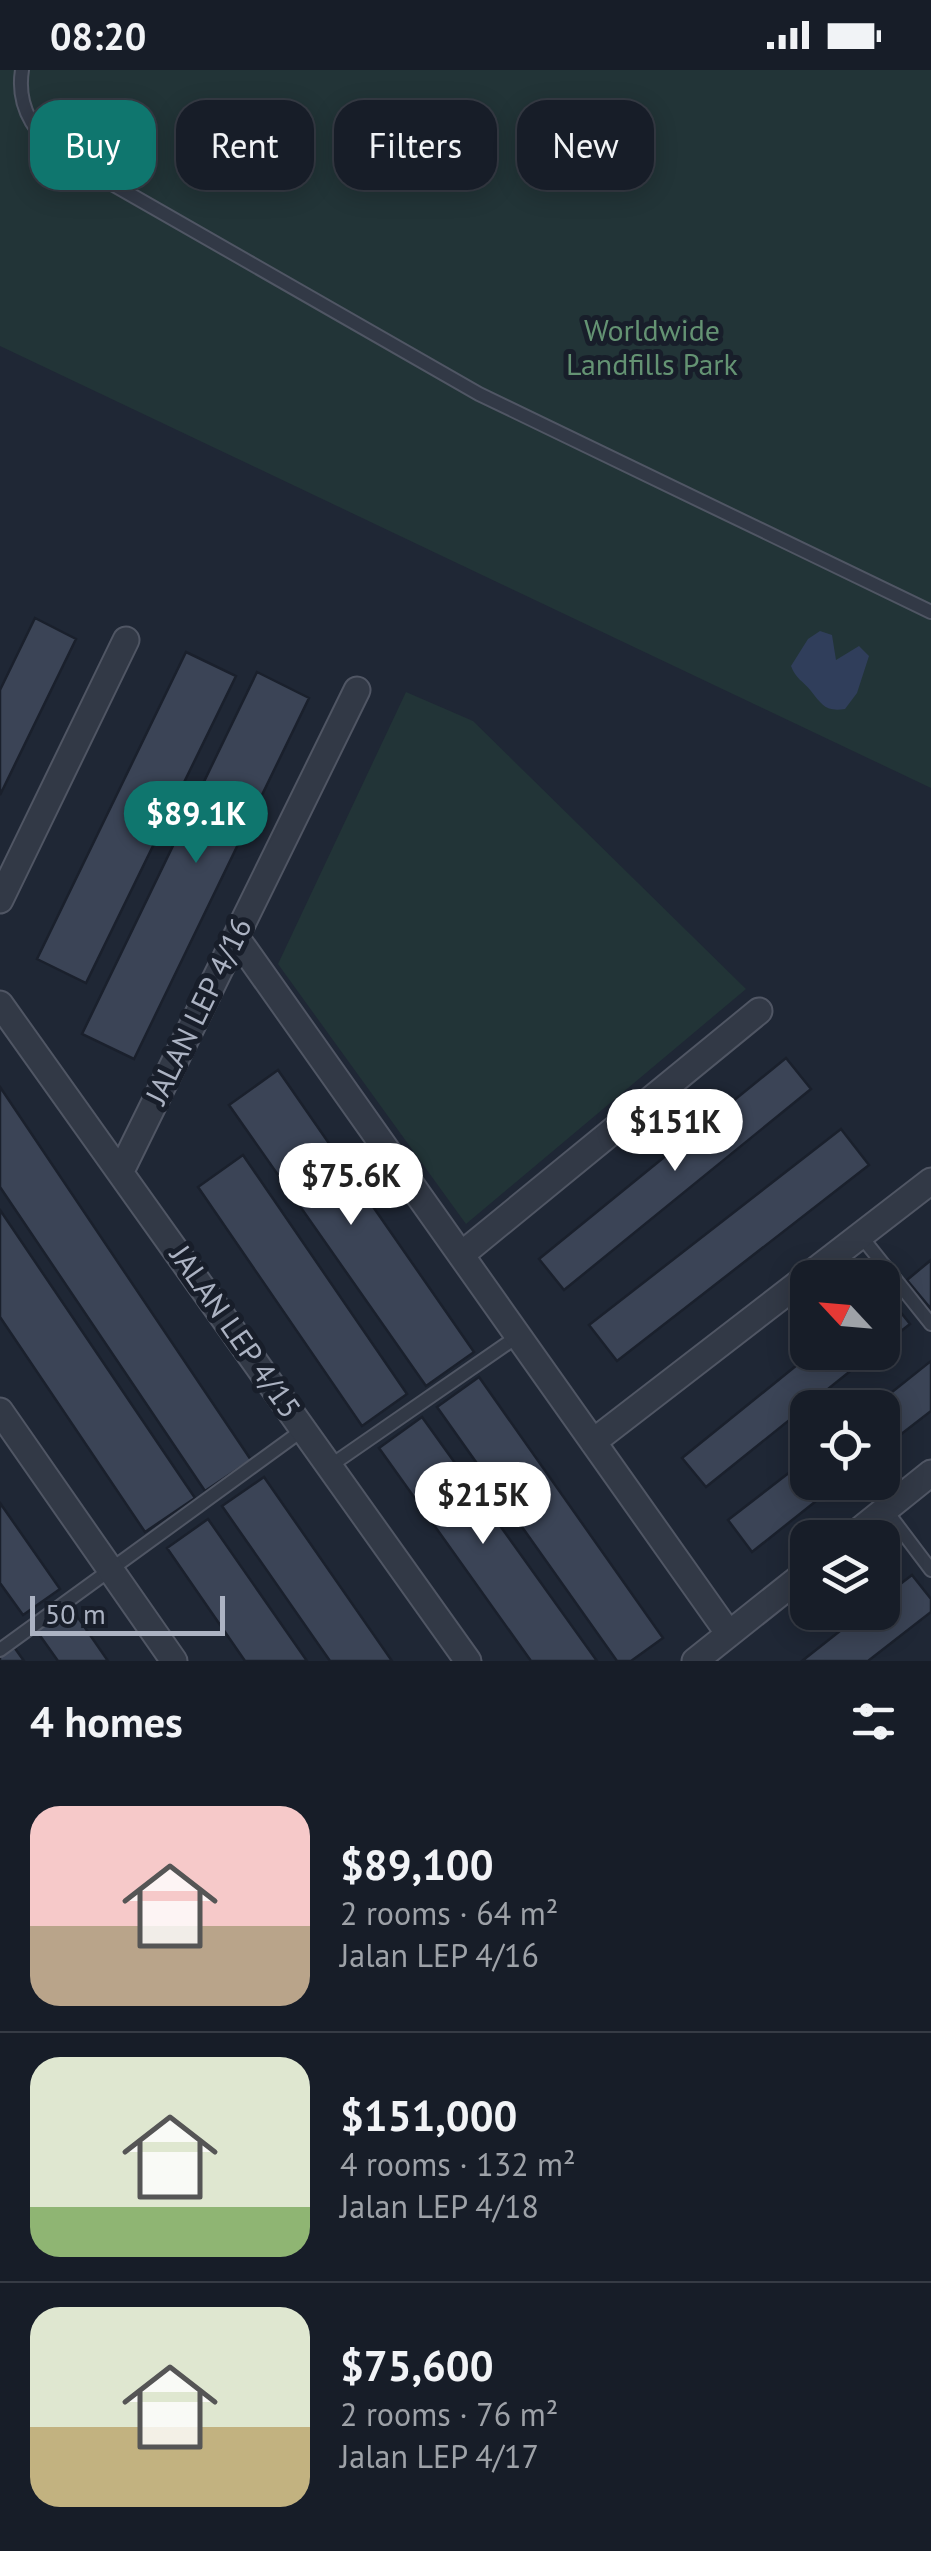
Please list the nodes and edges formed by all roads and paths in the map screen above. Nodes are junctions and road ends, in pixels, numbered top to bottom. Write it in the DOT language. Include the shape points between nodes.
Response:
graph roads {
  1 [pos="22,70"];
  2 [pos="931,612"];
  3 [pos="126,640"];
  4 [pos="357,690"];
  5 [pos="0,900"];
  6 [pos="236,937"];
  7 [pos="0,1004"];
  8 [pos="759,1012"];
  9 [pos="121,1171"];
  10 [pos="931,1181"];
  11 [pos="860,1235"];
  12 [pos="460,1255"];
  13 [pos="931,1324"];
  14 [pos="518,1336"];
  15 [pos="0,1412"];
  16 [pos="304,1429"];
  17 [pos="593,1442"];
  18 [pos="330,1466"];
  19 [pos="931,1473"];
  20 [pos="886,1509"];
  21 [pos="872,1520"];
  22 [pos="109,1568"];
  23 [pos="931,1570"];
  24 [pos="790,1585"];
  25 [pos="729,1634"];
  26 [pos="0,1650"];
  27 [pos="174,1661"];
  28 [pos="468,1661"];
  29 [pos="695,1661"];
  1 -- 2 [label="lane" via="27,116 65,157 479,394"];
  3 -- 5 [label="street"];
  4 -- 6 [label="street, JALAN LEP 4/16"];
  6 -- 9 [label="street, JALAN LEP 4/16"];
  6 -- 12 [label="street"];
  7 -- 9 [label="street, JALAN LEP 4/15"];
  8 -- 12 [label="street"];
  9 -- 16 [label="street, JALAN LEP 4/15"];
  10 -- 11 [label="street"];
  11 -- 13 [label="lane"];
  11 -- 17 [label="street"];
  12 -- 14 [label="street"];
  14 -- 17 [label="street"];
  14 -- 18 [label="lane"];
  15 -- 22 [label="street"];
  16 -- 18 [label="street, JALAN LEP 4/15"];
  16 -- 22 [label="lane"];
  17 -- 25 [label="street"];
  18 -- 28 [label="street, JALAN LEP 4/15"];
  19 -- 20 [label="street"];
  20 -- 21 [label="street"];
  20 -- 23 [label="lane"];
  22 -- 26 [label="lane"];
  22 -- 27 [label="street"];
  24 -- 25 [label="street"];
  25 -- 29 [label="street"];
}
